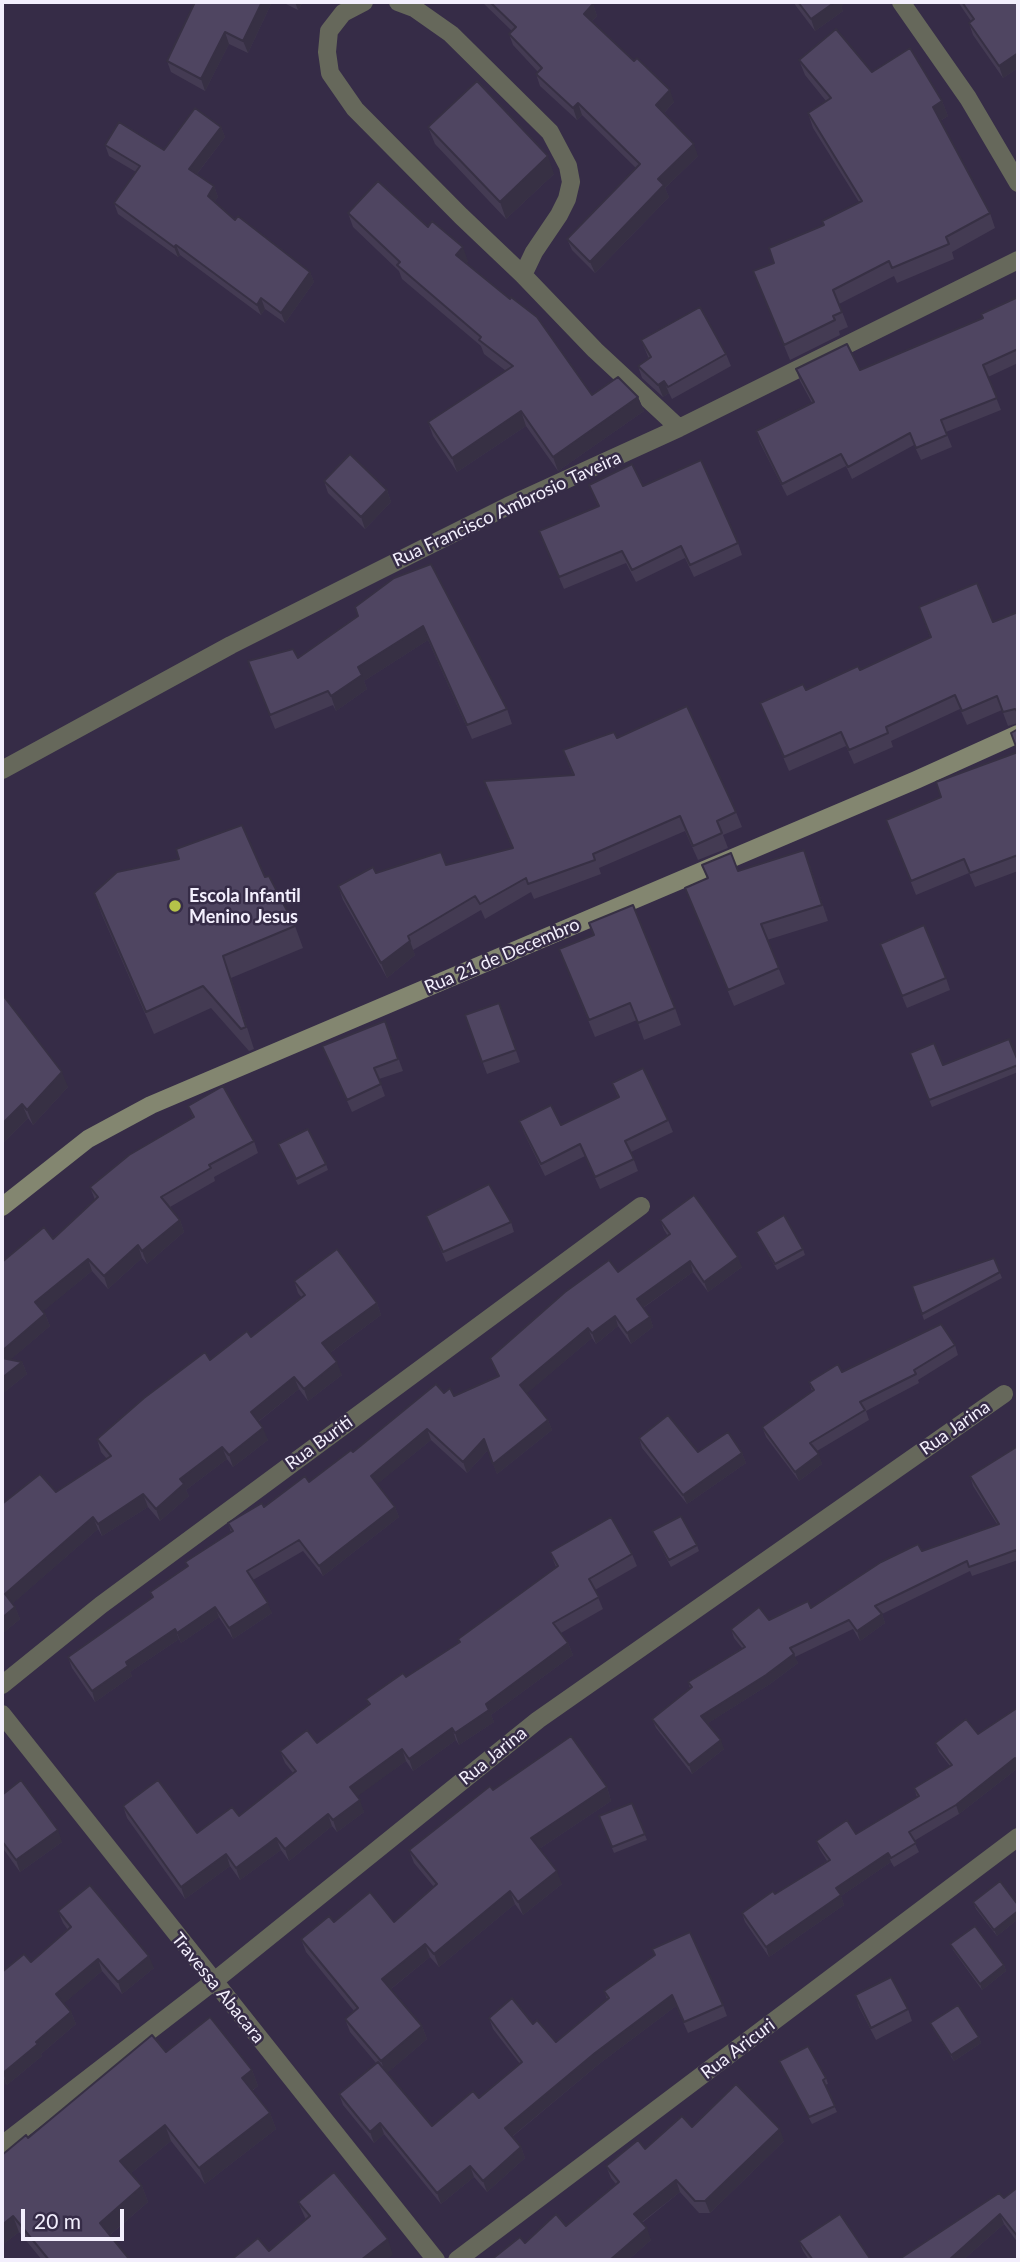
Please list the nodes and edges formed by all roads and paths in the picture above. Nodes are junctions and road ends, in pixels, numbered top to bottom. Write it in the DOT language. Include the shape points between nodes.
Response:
graph roads {
  1 [pos="364,2"];
  2 [pos="398,2"];
  3 [pos="901,2"];
  4 [pos="1018,183"];
  5 [pos="1018,260"];
  6 [pos="523,275"];
  7 [pos="679,428"];
  8 [pos="1018,734"];
  9 [pos="2,770"];
  10 [pos="640,1206"];
  11 [pos="2,1207"];
  12 [pos="1004,1394"];
  13 [pos="2,1685"];
  14 [pos="2,1714"];
  15 [pos="1018,1837"];
  16 [pos="213,1982"];
  17 [pos="2,2145"];
  18 [pos="436,2260"];
  19 [pos="457,2260"];
  1 -- 6 [label="street" via="343,13 329,31 330,73 355,108"];
  2 -- 6 [label="street" via="451,34 550,132 568,166 567,199"];
  3 -- 4 [label="street" via="968,98"];
  5 -- 7 [label="street, Rua Francisco Ambrosio Taveira"];
  6 -- 7 [label="street"];
  7 -- 9 [label="street, Rua Francisco Ambrosio Taveira" via="508,506 230,645"];
  8 -- 11 [label="street, Rua 21 de Decembro" via="151,1105 88,1139"];
  10 -- 13 [label="street, Rua Buriti" via="101,1605"];
  12 -- 16 [label="street, Rua Jarina" via="538,1720"];
  14 -- 16 [label="street, Travessa Abacara"];
  15 -- 19 [label="street, Rua Aricuri"];
  16 -- 17 [label="street, Rua Jarina"];
  16 -- 18 [label="street, Travessa Abacara"];
}
